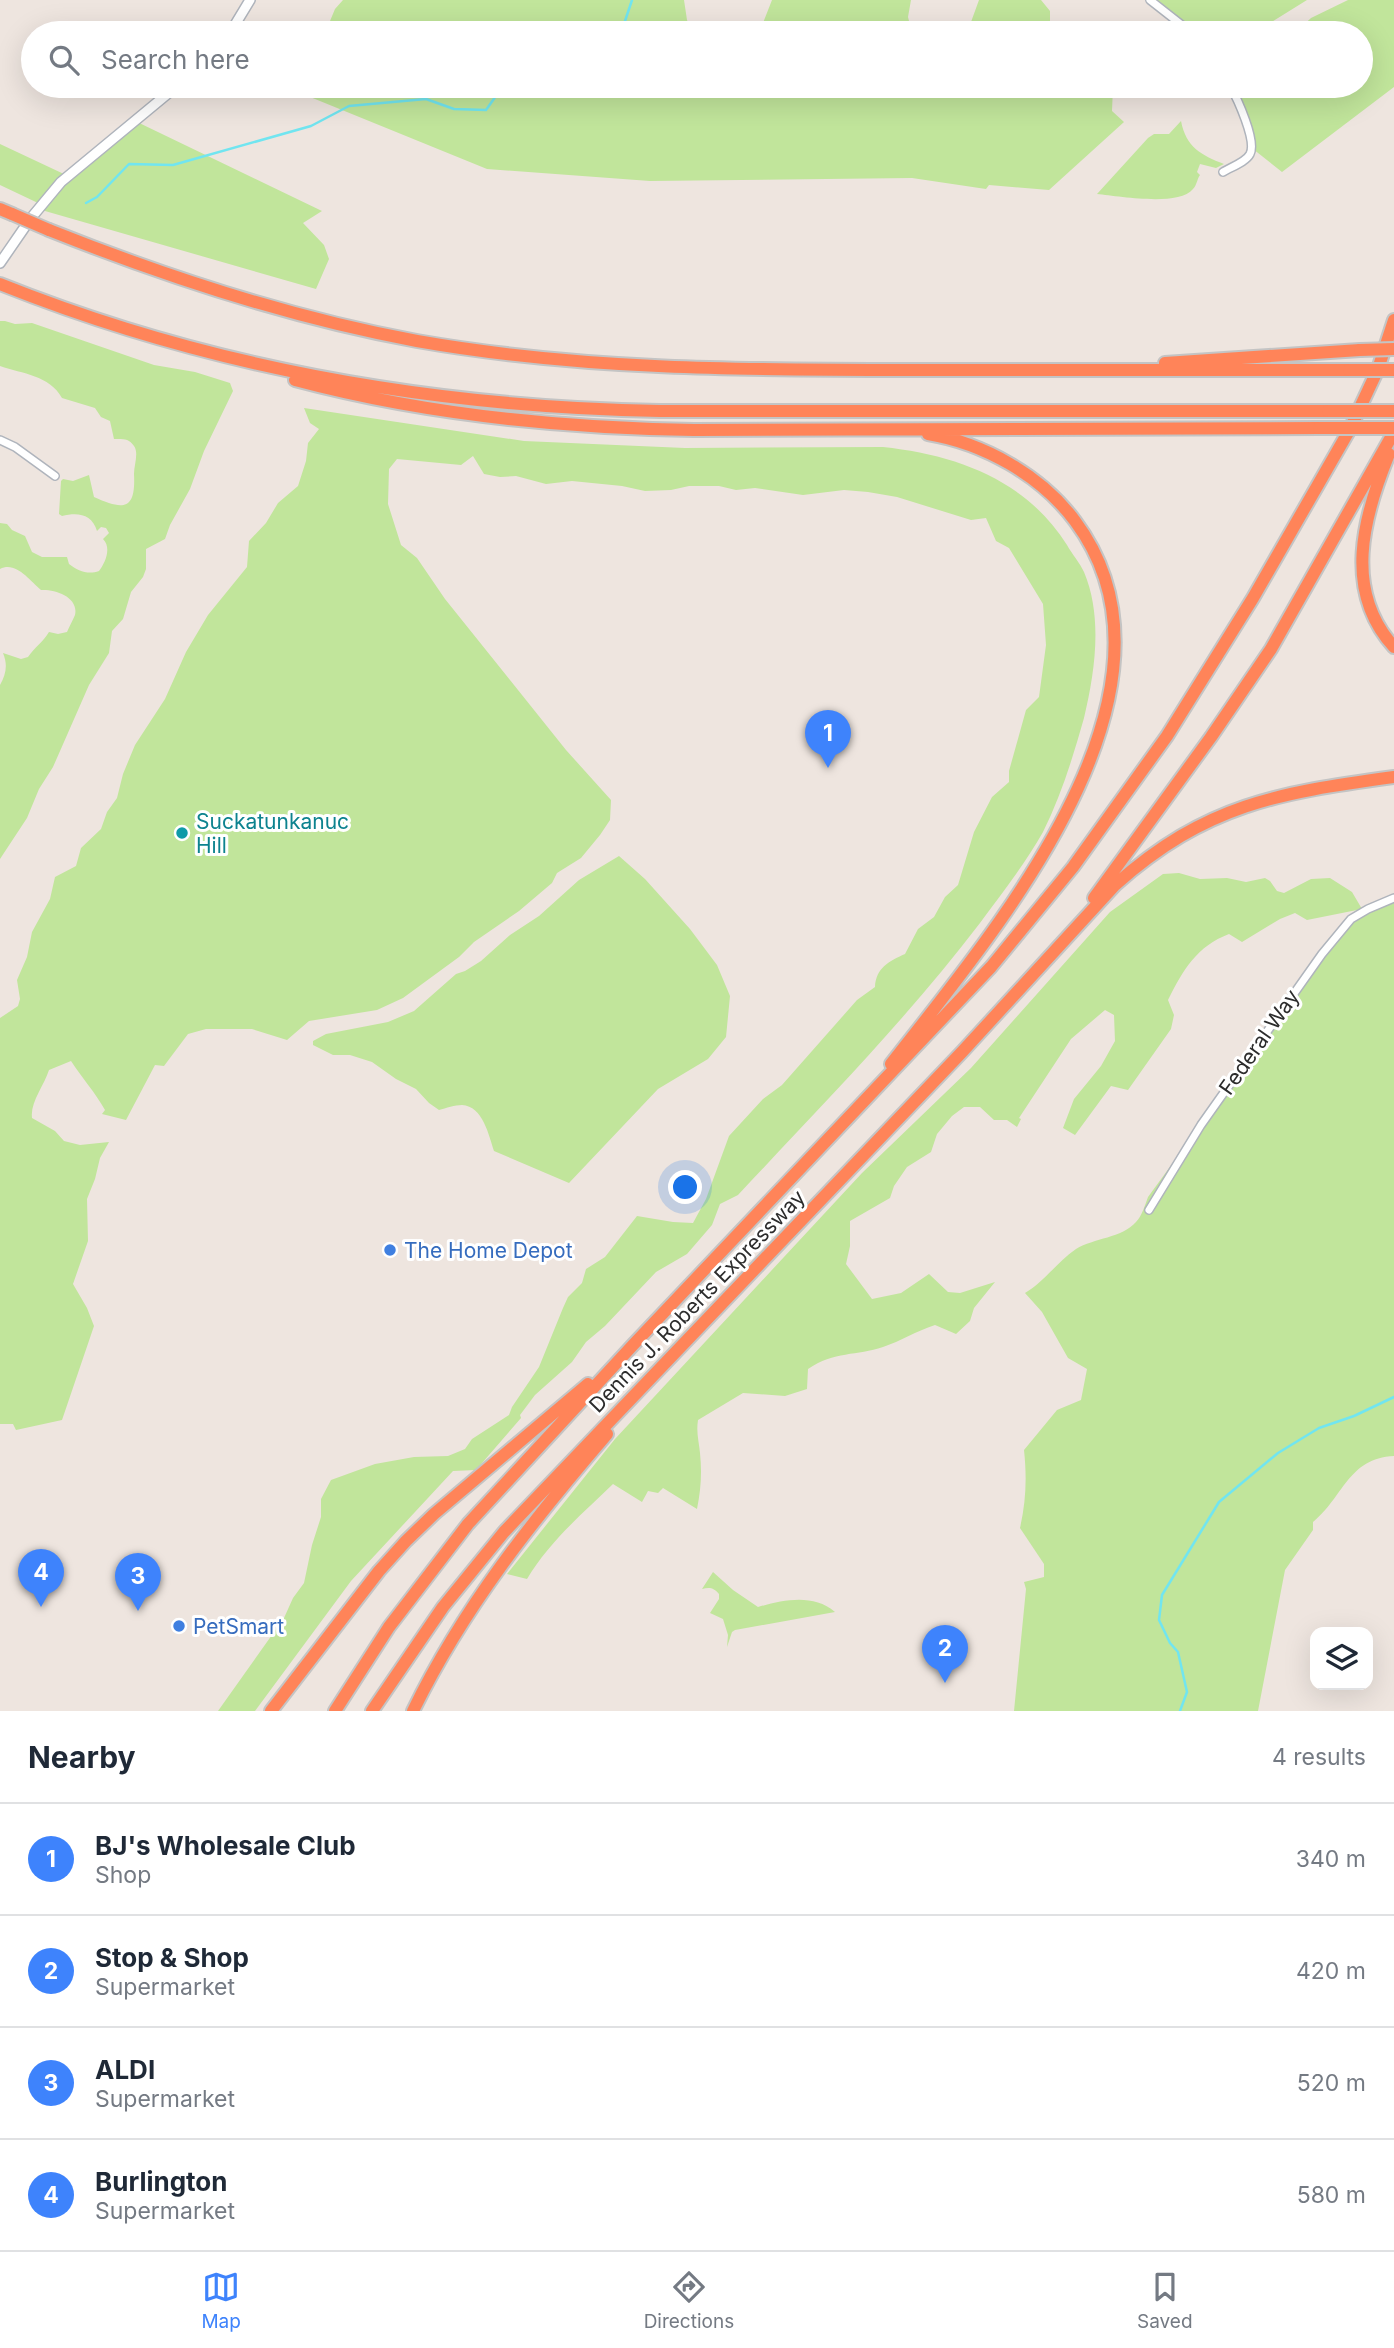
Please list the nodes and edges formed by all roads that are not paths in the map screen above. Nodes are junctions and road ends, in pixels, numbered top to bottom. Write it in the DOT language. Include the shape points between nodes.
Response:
graph roads {
  1 [pos="250,0"];
  2 [pos="1150,0"];
  3 [pos="237,21"];
  4 [pos="1177,21"];
  5 [pos="162,98"];
  6 [pos="1234,98"];
  7 [pos="1223,172"];
  8 [pos="6,211"];
  9 [pos="0,263"];
  10 [pos="4,285"];
  11 [pos="1394,320"];
  12 [pos="181,345"];
  13 [pos="1394,349"];
  14 [pos="1084,370"];
  15 [pos="1394,370"];
  16 [pos="1394,411"];
  17 [pos="864,430"];
  18 [pos="1394,430"];
  19 [pos="0,440"];
  20 [pos="1394,443"];
  21 [pos="55,476"];
  22 [pos="1394,647"];
  23 [pos="1394,776"];
  24 [pos="1394,898"];
  25 [pos="1071,934"];
  26 [pos="847,1121"];
  27 [pos="1149,1210"];
  28 [pos="694,1332"];
  29 [pos="632,1345"];
  30 [pos="271,1711"];
  31 [pos="335,1711"];
  32 [pos="372,1711"];
  33 [pos="413,1711"];
  1 -- 3 [label="street"];
  2 -- 4 [label="street"];
  5 -- 9 [label="street" via="61,182"];
  6 -- 7 [label="street" via="1251,153"];
  8 -- 14 [label="highway, bridge" via="151,268 281,308 383,334 499,353 680,368"];
  10 -- 12 [label="highway"];
  11 -- 26 [label="highway" via="1378,369 1331,464 1149,763 1026,927"];
  12 -- 16 [label="highway, bridge" via="339,381 564,408"];
  12 -- 17 [label="highway" via="243,367 368,398 498,419 607,428"];
  13 -- 14 [label="highway, bridge"];
  14 -- 15 [label="highway, bridge"];
  17 -- 18 [label="highway, bridge"];
  17 -- 26 [label="highway" via="927,434 963,443 1014,467 1051,495 1081,529 1102,568 1114,643 1099,737 1062,822 987,939"];
  18 -- 25 [label="highway" via="1271,649"];
  19 -- 21 [label="street"];
  20 -- 22 [label="highway" via="1368,516 1361,566 1368,606"];
  23 -- 25 [label="highway" via="1283,794 1207,821 1128,874"];
  24 -- 27 [label="street, Federal Way" via="1351,919 1322,954 1201,1125"];
  25 -- 28 [label="highway, Dennis J. Roberts Expressway"];
  26 -- 29 [label="highway, Dennis J. Roberts Expressway"];
  28 -- 32 [label="highway, Dennis J. Roberts Expressway" via="483,1556"];
  28 -- 33 [label="highway" via="503,1562 457,1631"];
  29 -- 30 [label="highway" via="406,1541"];
  29 -- 31 [label="highway, Dennis J. Roberts Expressway" via="441,1558"];
}
